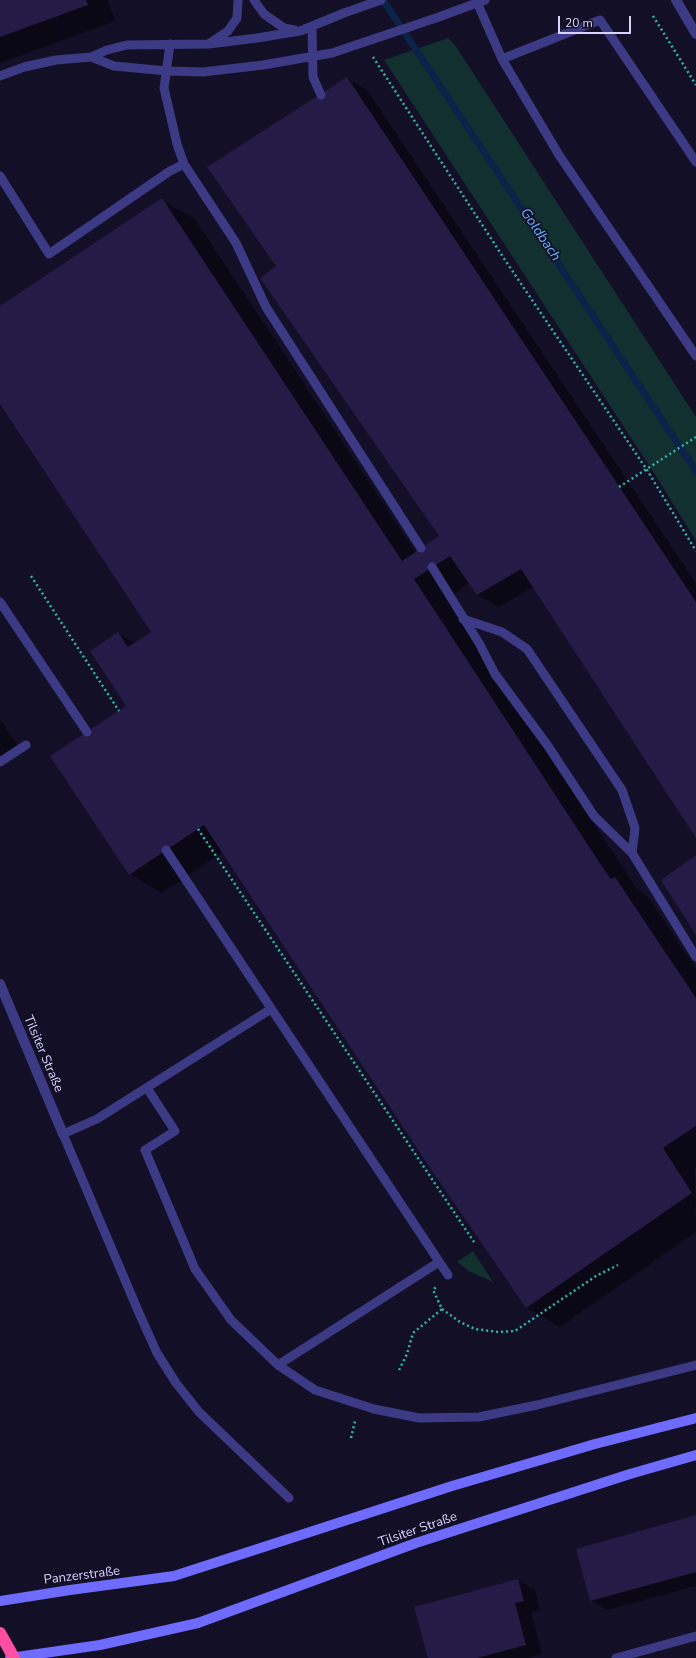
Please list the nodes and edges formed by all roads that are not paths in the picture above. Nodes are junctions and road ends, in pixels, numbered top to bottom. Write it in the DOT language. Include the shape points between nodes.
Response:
graph roads {
  1 [pos="238,0"];
  2 [pos="254,0"];
  3 [pos="381,0"];
  4 [pos="676,0"];
  5 [pos="479,1"];
  6 [pos="312,27"];
  7 [pos="300,31"];
  8 [pos="696,34"];
  9 [pos="170,44"];
  10 [pos="209,44"];
  11 [pos="91,56"];
  12 [pos="312,57"];
  13 [pos="502,59"];
  14 [pos="167,71"];
  15 [pos="0,76"];
  16 [pos="321,94"];
  17 [pos="696,162"];
  18 [pos="184,164"];
  19 [pos="0,176"];
  20 [pos="696,356"];
  21 [pos="420,548"];
  22 [pos="432,568"];
  23 [pos="0,602"];
  24 [pos="463,619"];
  25 [pos="88,732"];
  26 [pos="26,745"];
  27 [pos="0,762"];
  28 [pos="166,850"];
  29 [pos="632,854"];
  30 [pos="696,957"];
  31 [pos="0,984"];
  32 [pos="271,1009"];
  33 [pos="147,1088"];
  34 [pos="63,1134"];
  35 [pos="439,1262"];
  36 [pos="448,1275"];
  37 [pos="278,1365"];
  38 [pos="696,1365"];
  39 [pos="696,1418"];
  40 [pos="696,1455"];
  41 [pos="289,1498"];
  42 [pos="0,1601"];
  43 [pos="0,1633"];
  44 [pos="696,1636"];
  45 [pos="10,1658"];
  46 [pos="14,1658"];
  47 [pos="616,1658"];
  1 -- 10 [label="lane" via="236,18 228,31"];
  2 -- 7 [label="lane" via="264,14 284,28"];
  3 -- 6 [label="lane"];
  4 -- 8 [label="street"];
  5 -- 12 [label="lane" via="332,53"];
  5 -- 13 [label="lane"];
  6 -- 7 [label="lane"];
  6 -- 12 [label="lane"];
  7 -- 10 [label="lane"];
  9 -- 10 [label="lane"];
  9 -- 11 [label="lane" via="127,45"];
  9 -- 14 [label="lane"];
  11 -- 14 [label="lane" via="114,66"];
  11 -- 15 [label="lane" via="24,67"];
  12 -- 14 [label="lane" via="203,72"];
  12 -- 16 [label="lane" via="312,77"];
  13 -- 17 [label="lane" via="600,20"];
  13 -- 20 [label="lane" via="559,155"];
  14 -- 18 [label="lane" via="164,88"];
  18 -- 19 [label="lane" via="49,254"];
  18 -- 21 [label="lane" via="236,243 266,307"];
  22 -- 24 [label="lane"];
  23 -- 25 [label="lane"];
  24 -- 29 [label="lane" via="495,674 548,746 594,816"];
  24 -- 29 [label="lane" via="502,632 527,649 622,790 635,828"];
  26 -- 27 [label="lane"];
  28 -- 32 [label="lane"];
  29 -- 30 [label="lane"];
  31 -- 34 [label="street, Tilsiter Straße"];
  32 -- 33 [label="lane"];
  32 -- 35 [label="lane"];
  33 -- 34 [label="lane" via="97,1119"];
  33 -- 37 [label="lane" via="175,1131 145,1150 195,1269 231,1320"];
  34 -- 41 [label="lane" via="145,1327 176,1383 199,1412"];
  35 -- 36 [label="lane"];
  35 -- 37 [label="lane"];
  37 -- 38 [label="lane" via="315,1390 374,1409 419,1418 479,1417"];
  39 -- 42 [label="main road, Panzerstraße" via="595,1444 452,1486 168,1578"];
  40 -- 45 [label="main road, Tilsiter Straße" via="416,1543 198,1623 100,1645"];
  43 -- 46 [label="highway, bridge"];
  44 -- 47 [label="lane"];
}
